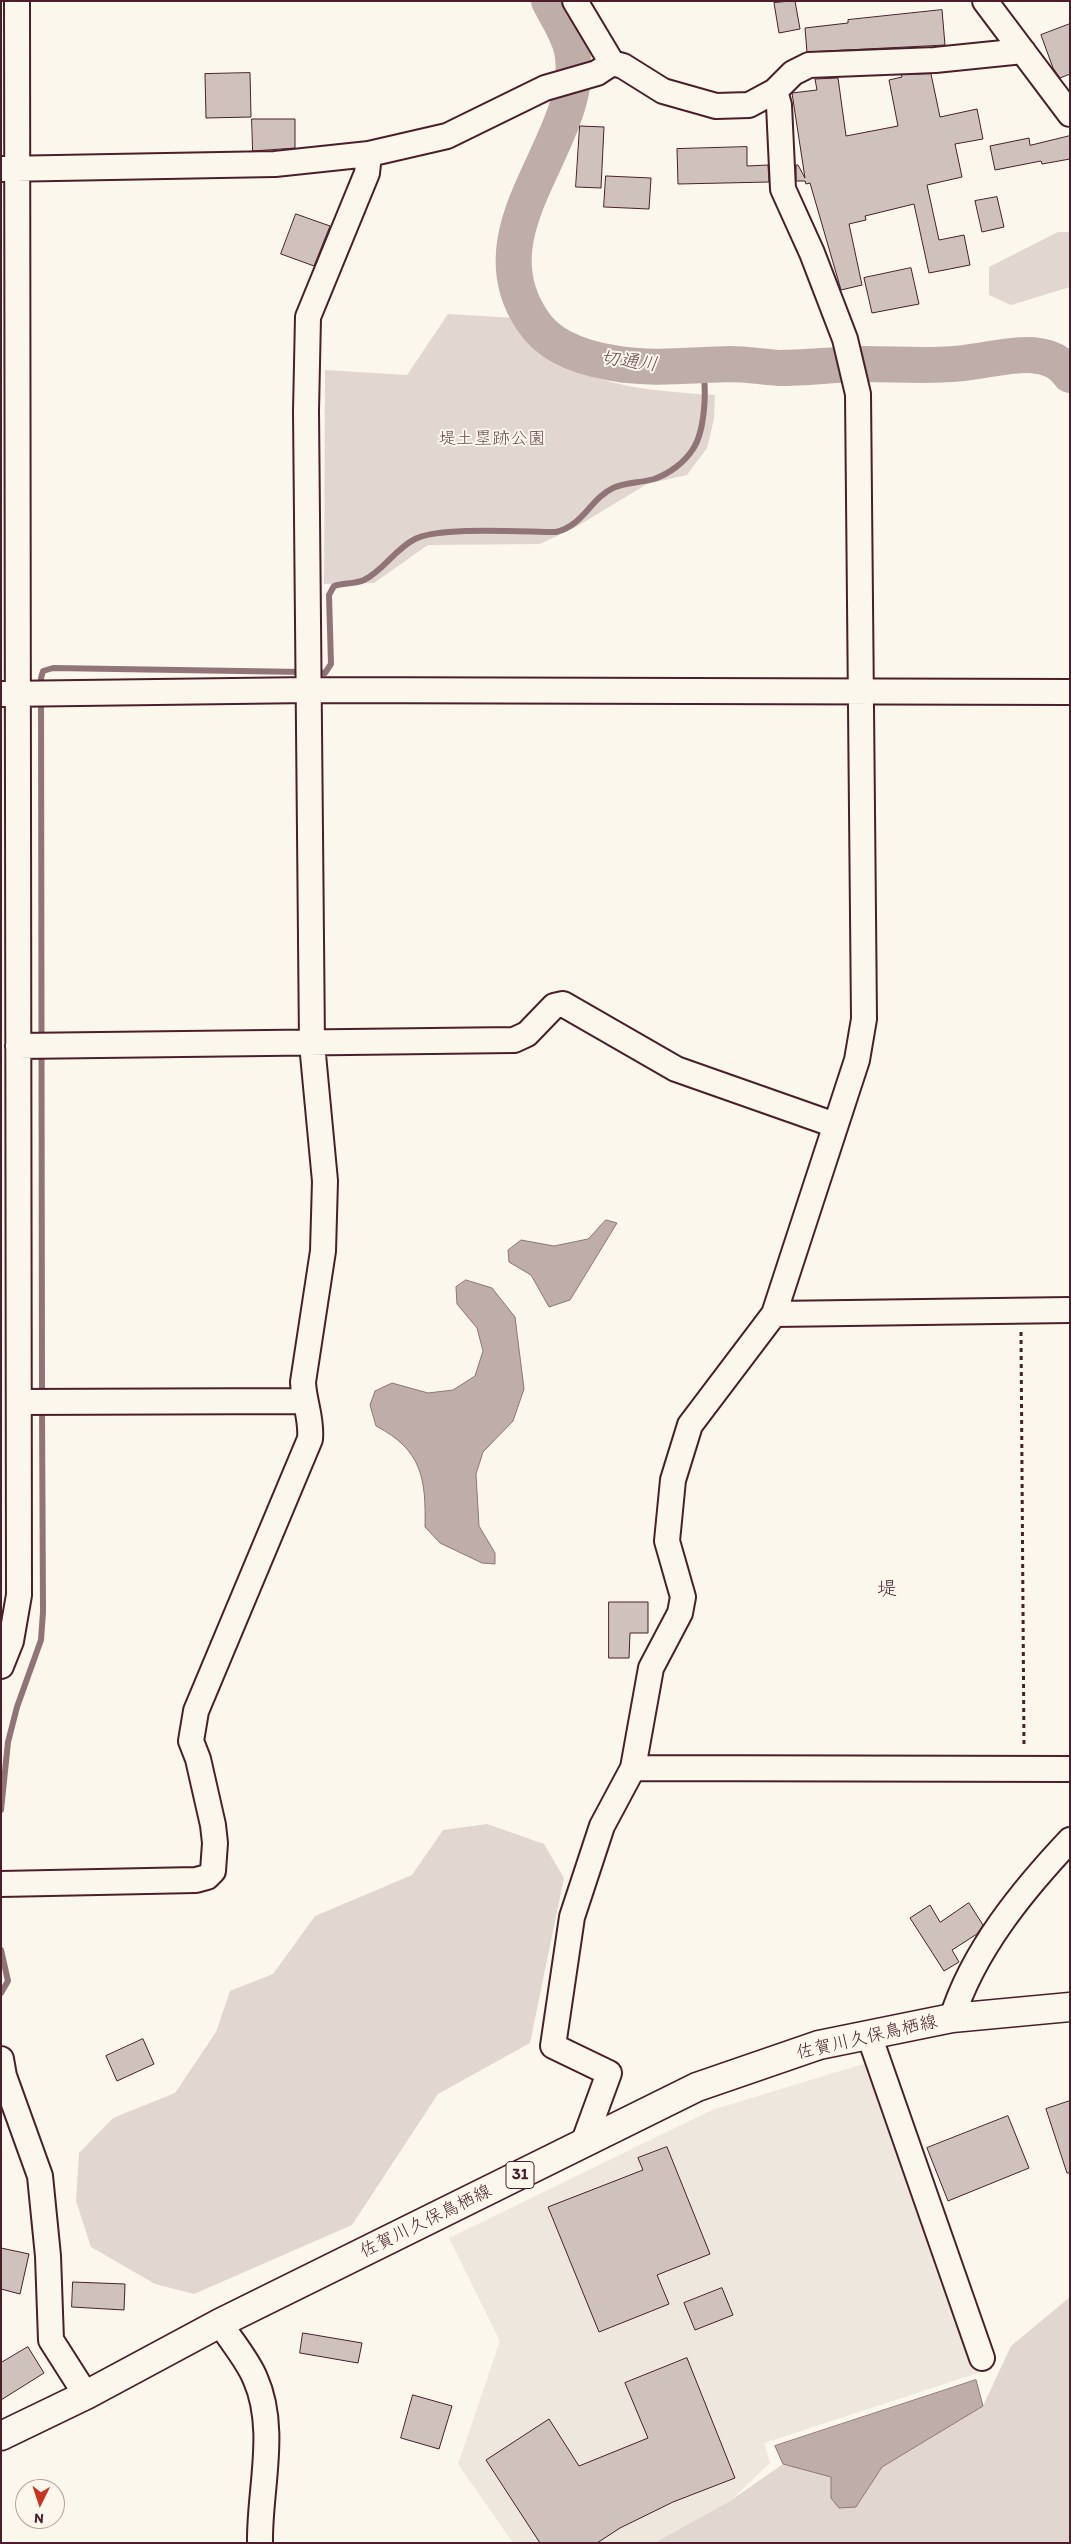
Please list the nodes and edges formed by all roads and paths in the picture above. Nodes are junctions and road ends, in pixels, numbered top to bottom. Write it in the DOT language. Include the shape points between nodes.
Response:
graph roads {
  1 [pos="17,1"];
  2 [pos="575,1"];
  3 [pos="986,1"];
  4 [pos="1023,51"];
  5 [pos="604,68"];
  6 [pos="775,91"];
  7 [pos="1070,114"];
  8 [pos="369,154"];
  9 [pos="9,169"];
  10 [pos="310,690"];
  11 [pos="860,692"];
  12 [pos="1070,692"];
  13 [pos="10,694"];
  14 [pos="312,1044"];
  15 [pos="18,1046"];
  16 [pos="835,1125"];
  17 [pos="10,1199"];
  18 [pos="1070,1310"];
  19 [pos="1020,1311"];
  20 [pos="774,1314"];
  21 [pos="304,1401"];
  22 [pos="19,1402"];
  23 [pos="1,1666"];
  24 [pos="633,1768"];
  25 [pos="1024,1769"];
  26 [pos="1070,1769"];
  27 [pos="1070,1840"];
  28 [pos="2,1884"];
  29 [pos="1070,2007"];
  30 [pos="952,2018"];
  31 [pos="869,2035"];
  32 [pos="1,2059"];
  33 [pos="583,2144"];
  34 [pos="220,2323"];
  35 [pos="982,2358"];
  36 [pos="86,2395"];
  37 [pos="1,2436"];
  38 [pos="260,2543"];
  1 -- 9 [label="street"];
  2 -- 5 [label="street"];
  3 -- 4 [label="street"];
  4 -- 6 [label="street" via="934,60 809,66 793,73"];
  4 -- 7 [label="street"];
  5 -- 6 [label="street" via="623,66 663,91 716,106 749,105"];
  5 -- 8 [label="street" via="545,88 447,136"];
  6 -- 11 [label="street" via="779,105 783,189 845,339 858,394"];
  8 -- 9 [label="street" via="275,164"];
  8 -- 10 [label="street" via="367,173 308,317"];
  9 -- 13 [label="street"];
  10 -- 11 [label="street"];
  10 -- 13 [label="street"];
  10 -- 14 [label="street"];
  11 -- 12 [label="street"];
  11 -- 16 [label="street" via="864,1020 857,1060"];
  13 -- 15 [label="street"];
  14 -- 15 [label="street"];
  14 -- 16 [label="street" via="514,1040 527,1034 554,1006 563,1004 676,1069"];
  14 -- 21 [label="street" via="325,1181 322,1251 307,1347"];
  15 -- 17 [label="street"];
  16 -- 20 [label="street"];
  17 -- 22 [label="street"];
  18 -- 19 [label="street"];
  19 -- 20 [label="street"];
  19 -- 25 [label="path"];
  20 -- 24 [label="street" via="690,1426 673,1480 667,1541 683,1597 680,1613 651,1668"];
  21 -- 22 [label="street"];
  21 -- 28 [label="street" via="311,1422 310,1439 196,1711 191,1741 213,1824 214,1870 207,1877 196,1880"];
  22 -- 23 [label="street" via="19,1595 14,1626"];
  24 -- 25 [label="street"];
  24 -- 33 [label="street" via="602,1826 572,1917 553,2046 609,2074"];
  25 -- 26 [label="street"];
  27 -- 30 [label="street" via="1037,1875 996,1930 959,1997"];
  29 -- 30 [label="main road, 佐賀川久保鳥栖線 / 31"];
  30 -- 31 [label="main road, 佐賀川久保鳥栖線 / 31"];
  31 -- 33 [label="main road, 佐賀川久保鳥栖線 / 31" via="819,2045 697,2087"];
  31 -- 35 [label="street"];
  32 -- 36 [label="street" via="4,2076 40,2176 48,2256 51,2340"];
  33 -- 34 [label="main road, 佐賀川久保鳥栖線 / 31"];
  34 -- 36 [label="main road, 佐賀川久保鳥栖線 / 31"];
  34 -- 38 [label="street" via="255,2378 263,2401 266,2428"];
  36 -- 37 [label="main road, 佐賀川久保鳥栖線 / 31"];
}
